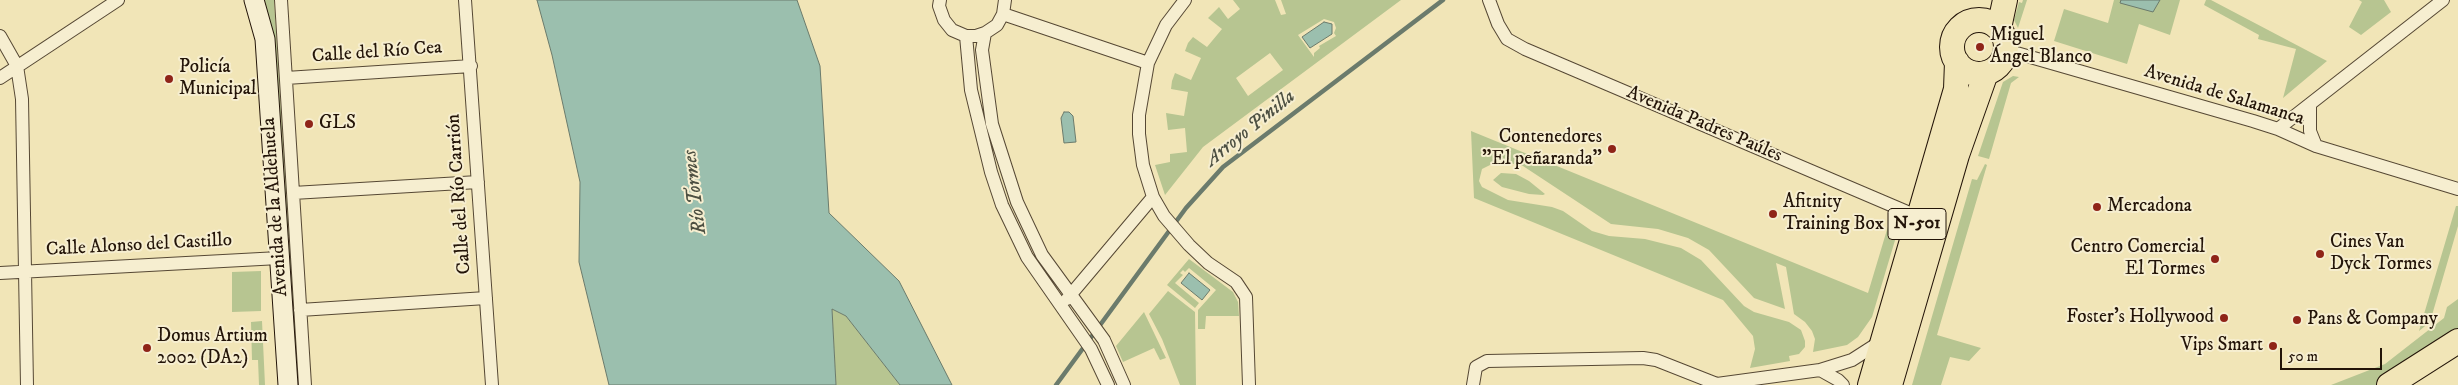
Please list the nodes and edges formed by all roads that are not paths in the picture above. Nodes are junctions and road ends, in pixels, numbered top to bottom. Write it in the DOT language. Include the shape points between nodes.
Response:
graph roads {
  1 [pos="118,0"];
  2 [pos="254,0"];
  3 [pos="281,0"];
  4 [pos="465,0"];
  5 [pos="940,0"];
  6 [pos="1005,0"];
  7 [pos="1185,0"];
  8 [pos="1489,0"];
  9 [pos="1982,0"];
  10 [pos="2005,0"];
  11 [pos="2443,0"];
  12 [pos="1003,14"];
  13 [pos="1967,23"];
  14 [pos="1999,28"];
  15 [pos="986,33"];
  16 [pos="0,36"];
  17 [pos="966,36"];
  18 [pos="2006,50"];
  19 [pos="1957,62"];
  20 [pos="1148,63"];
  21 [pos="17,66"];
  22 [pos="471,66"];
  23 [pos="1986,73"];
  24 [pos="0,78"];
  25 [pos="286,78"];
  26 [pos="2310,104"];
  27 [pos="2278,129"];
  28 [pos="2316,146"];
  29 [pos="478,182"];
  30 [pos="2458,189"];
  31 [pos="293,193"];
  32 [pos="1153,197"];
  33 [pos="1919,217"];
  34 [pos="279,258"];
  35 [pos="26,271"];
  36 [pos="0,273"];
  37 [pos="1072,296"];
  38 [pos="486,298"];
  39 [pos="1060,306"];
  40 [pos="300,310"];
  41 [pos="1884,339"];
  42 [pos="2458,341"];
  43 [pos="2458,355"];
  44 [pos="1820,370"];
  45 [pos="28,385"];
  46 [pos="288,385"];
  47 [pos="305,385"];
  48 [pos="492,385"];
  49 [pos="1108,385"];
  50 [pos="1124,385"];
  51 [pos="1249,385"];
  52 [pos="1474,385"];
  53 [pos="1843,385"];
  54 [pos="1870,385"];
  55 [pos="1890,385"];
  56 [pos="2389,385"];
  57 [pos="2409,385"];
  1 -- 21 [label="street"];
  2 -- 34 [label="main road, Avenida de la Aldehuela" via="265,39"];
  3 -- 25 [label="street, Avenida de la Aldehuela"];
  4 -- 22 [label="street, Calle del Río Carrión"];
  5 -- 17 [label="street" via="944,20 952,30"];
  6 -- 12 [label="street"];
  7 -- 20 [label="street" via="1166,25"];
  8 -- 33 [label="street, Avenida Padres Paúles" via="1507,39 1525,49"];
  9 -- 13 [label="highway, N-501"];
  10 -- 14 [label="highway"];
  11 -- 26 [label="street"];
  12 -- 15 [label="street"];
  12 -- 20 [label="street"];
  13 -- 14 [label="highway" via="1984,20"];
  13 -- 19 [label="highway, N-501" via="1960,28 1953,42 1952,51"];
  14 -- 18 [label="highway" via="2005,38"];
  15 -- 17 [label="street"];
  15 -- 37 [label="street" via="982,50 992,124 1017,202 1042,255"];
  16 -- 21 [label="street"];
  17 -- 39 [label="street" via="971,90 1002,205 1026,256"];
  18 -- 23 [label="highway" via="2003,61"];
  18 -- 27 [label="street, Avenida de Salamanca"];
  19 -- 23 [label="highway" via="1975,74"];
  19 -- 33 [label="highway, N-501" via="1956,89"];
  20 -- 32 [label="street" via="1141,94 1139,134 1143,165"];
  21 -- 24 [label="street"];
  21 -- 35 [label="street" via="22,99"];
  22 -- 25 [label="street, Calle del Río Cea"];
  22 -- 29 [label="street, Calle del Río Carrión"];
  23 -- 55 [label="highway, N-501" via="1958,155"];
  25 -- 31 [label="street, Avenida de la Aldehuela"];
  26 -- 27 [label="street"];
  26 -- 28 [label="street" via="2310,131"];
  27 -- 28 [label="street, Avenida de Salamanca"];
  28 -- 30 [label="street, Avenida de Salamanca"];
  29 -- 31 [label="street"];
  29 -- 38 [label="street, Calle del Río Carrión"];
  31 -- 40 [label="street, Avenida de la Aldehuela"];
  32 -- 37 [label="street"];
  32 -- 51 [label="street" via="1178,233 1208,263 1236,282 1246,297"];
  33 -- 41 [label="highway, N-501"];
  34 -- 35 [label="street, Calle Alonso del Castillo"];
  34 -- 46 [label="main road, Avenida de la Aldehuela"];
  35 -- 36 [label="street, Calle Alonso del Castillo"];
  35 -- 45 [label="street"];
  37 -- 39 [label="street"];
  37 -- 50 [label="street" via="1104,340"];
  38 -- 40 [label="street"];
  38 -- 48 [label="street, Calle del Río Carrión"];
  39 -- 49 [label="street" via="1091,349"];
  40 -- 47 [label="street, Avenida de la Aldehuela"];
  41 -- 44 [label="street" via="1852,360"];
  41 -- 54 [label="highway, N-501"];
  42 -- 56 [label="highway"];
  43 -- 57 [label="highway"];
  44 -- 52 [label="street" via="1717,384 1643,358 1502,360 1476,366"];
  44 -- 53 [label="street"];
}
